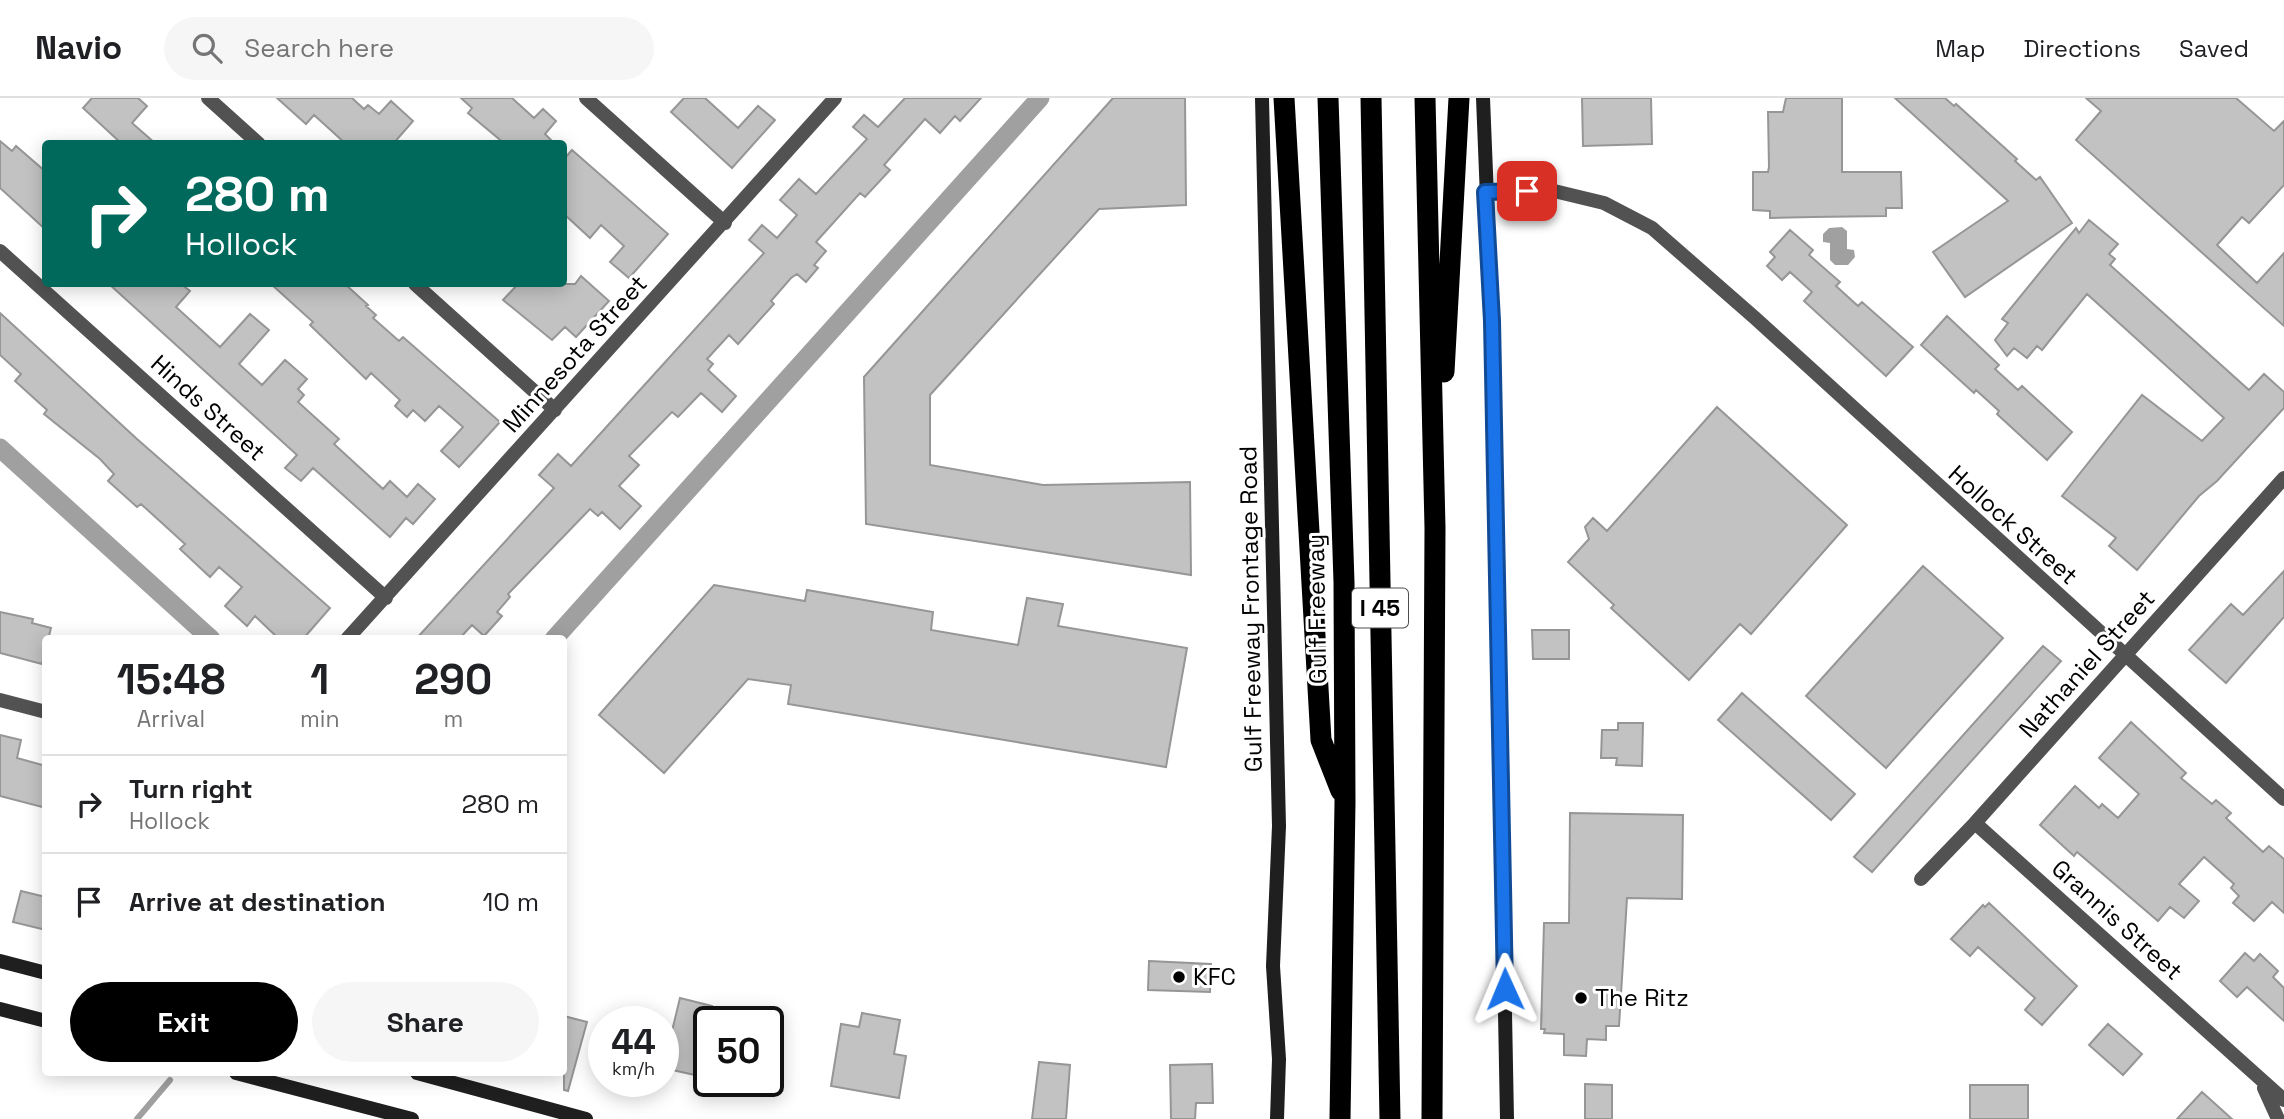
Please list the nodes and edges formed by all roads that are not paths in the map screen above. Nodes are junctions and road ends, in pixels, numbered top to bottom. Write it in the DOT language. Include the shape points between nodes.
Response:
graph roads {
  1 [pos="208,98"];
  2 [pos="586,98"];
  3 [pos="835,98"];
  4 [pos="1262,98"];
  5 [pos="1284,98"];
  6 [pos="1328,98"];
  7 [pos="1371,98"];
  8 [pos="1425,98"];
  9 [pos="1459,98"];
  10 [pos="1483,98"];
  11 [pos="255,140"];
  12 [pos="1485,192"];
  13 [pos="725,223"];
  14 [pos="0,251"];
  15 [pos="418,287"];
  16 [pos="555,410"];
  17 [pos="2282,484"];
  18 [pos="1435,528"];
  19 [pos="386,598"];
  20 [pos="350,635"];
  21 [pos="2124,656"];
  22 [pos="0,700"];
  23 [pos="42,711"];
  24 [pos="2284,799"];
  25 [pos="1345,802"];
  26 [pos="1975,823"];
  27 [pos="1921,879"];
  28 [pos="0,961"];
  29 [pos="42,972"];
  30 [pos="0,1009"];
  31 [pos="42,1020"];
  32 [pos="2230,1051"];
  33 [pos="259,1076"];
  34 [pos="428,1076"];
  35 [pos="289,1080"];
  36 [pos="2284,1100"];
  37 [pos="1278,1116"];
  38 [pos="1506,1117"];
  39 [pos="1340,1118"];
  40 [pos="1390,1118"];
  41 [pos="412,1119"];
  42 [pos="586,1119"];
  43 [pos="1433,1119"];
  44 [pos="2277,1119"];
  1 -- 11 [label="street"];
  2 -- 13 [label="street"];
  3 -- 13 [label="street, Minnesota Street"];
  4 -- 37 [label="main road, Gulf Freeway Frontage Road" via="1278,812 1273,966"];
  5 -- 25 [label="highway" via="1321,740"];
  6 -- 25 [label="highway, Gulf Freeway / I 45" via="1344,582"];
  7 -- 40 [label="highway, I 45"];
  8 -- 18 [label="highway, I 45"];
  9 -- 18 [label="highway"];
  10 -- 12 [label="main road"];
  12 -- 21 [label="street, Hollock Street" via="1550,190 1604,203 1652,228"];
  12 -- 38 [label="main road" via="1493,334"];
  13 -- 16 [label="street, Minnesota Street"];
  14 -- 19 [label="street, Hinds Street"];
  15 -- 16 [label="street"];
  16 -- 19 [label="street, Minnesota Street"];
  17 -- 21 [label="street, Nathaniel Street"];
  18 -- 43 [label="highway, I 45"];
  19 -- 20 [label="street, Minnesota Street"];
  21 -- 24 [label="street, Hollock Street"];
  21 -- 26 [label="street, Nathaniel Street"];
  22 -- 23 [label="street"];
  25 -- 39 [label="highway, Gulf Freeway / I 45"];
  26 -- 27 [label="street, Nathaniel Street"];
  26 -- 32 [label="street, Grannis Street"];
  28 -- 29 [label="main road"];
  30 -- 31 [label="main road"];
  32 -- 36 [label="street, Grannis Street"];
  32 -- 44 [label="street, Grannis Street" via="2270,1096"];
  33 -- 35 [label="main road"];
  34 -- 42 [label="main road"];
  35 -- 41 [label="main road"];
}
